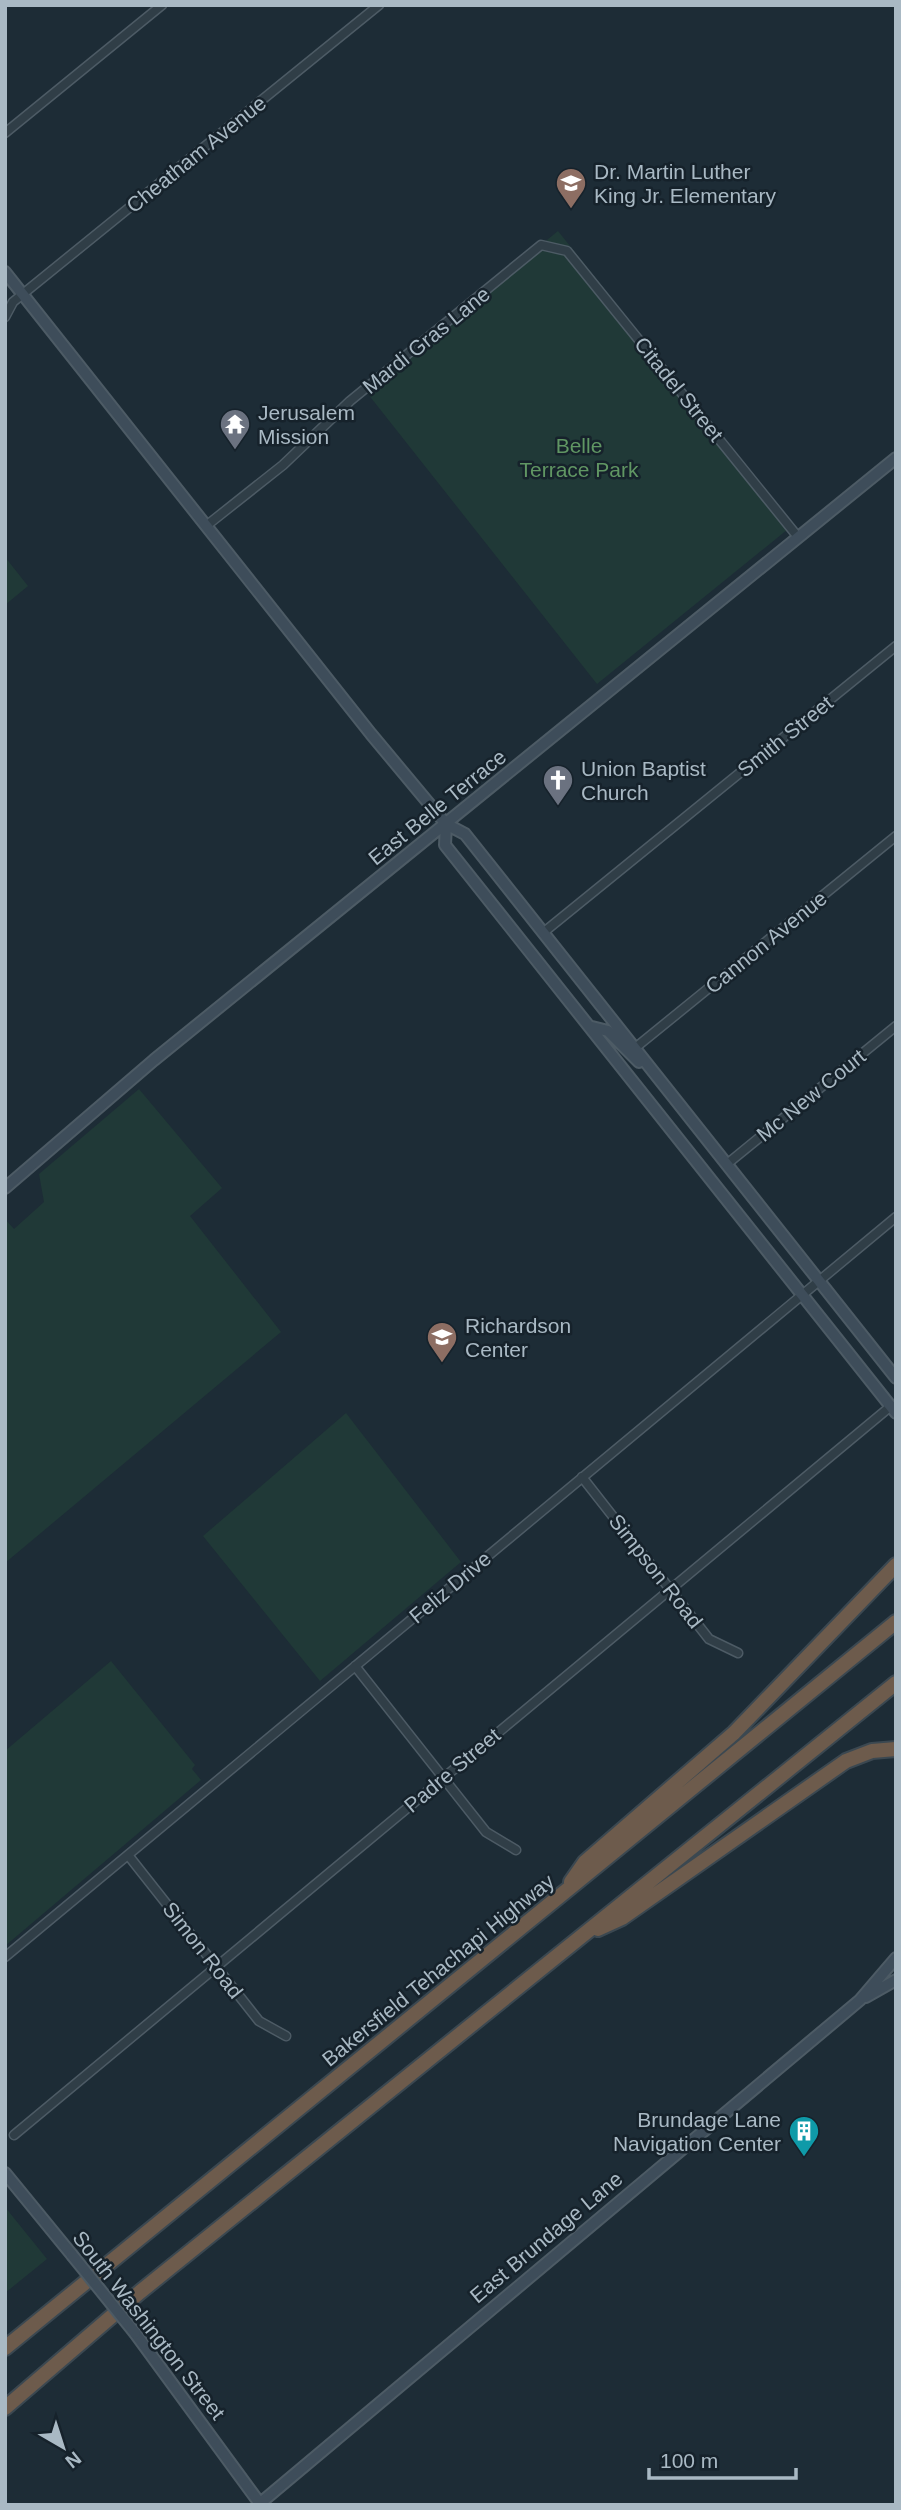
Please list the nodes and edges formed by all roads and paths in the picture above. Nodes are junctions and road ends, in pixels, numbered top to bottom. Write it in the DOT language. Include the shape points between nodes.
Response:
graph roads {
  1 [pos="162,5"];
  2 [pos="379,5"];
  3 [pos="5,132"];
  4 [pos="555,246"];
  5 [pos="5,272"];
  6 [pos="23,294"];
  7 [pos="9,302"];
  8 [pos="5,317"];
  9 [pos="894,465"];
  10 [pos="206,526"];
  11 [pos="798,537"];
  12 [pos="896,646"];
  13 [pos="446,824"];
  14 [pos="896,836"];
  15 [pos="544,932"];
  16 [pos="590,1026"];
  17 [pos="896,1026"];
  18 [pos="635,1048"];
  19 [pos="669,1091"];
  20 [pos="727,1164"];
  21 [pos="5,1188"];
  22 [pos="896,1217"];
  23 [pos="818,1280"];
  24 [pos="802,1293"];
  25 [pos="896,1378"];
  26 [pos="893,1410"];
  27 [pos="582,1477"];
  28 [pos="896,1565"];
  29 [pos="669,1588"];
  30 [pos="896,1622"];
  31 [pos="738,1653"];
  32 [pos="355,1666"];
  33 [pos="896,1683"];
  34 [pos="896,1749"];
  35 [pos="443,1777"];
  36 [pos="516,1850"];
  37 [pos="128,1855"];
  38 [pos="558,1900"];
  39 [pos="581,1937"];
  40 [pos="5,1957"];
  41 [pos="896,1958"];
  42 [pos="216,1966"];
  43 [pos="896,1980"];
  44 [pos="860,2000"];
  45 [pos="286,2036"];
  46 [pos="14,2135"];
  47 [pos="5,2173"];
  48 [pos="5,2348"];
  49 [pos="5,2408"];
  50 [pos="260,2504"];
  1 -- 3 [label="street"];
  2 -- 6 [label="street, Cheatham Avenue"];
  4 -- 10 [label="street, Mardi Gras Lane" via="541,245"];
  4 -- 11 [label="street, Citadel Street" via="567,251"];
  5 -- 6 [label="street"];
  6 -- 7 [label="street, Cheatham Avenue"];
  6 -- 10 [label="street"];
  7 -- 8 [label="street, Cheatham Avenue" via="10,313"];
  9 -- 11 [label="street, East Belle Terrace"];
  10 -- 13 [label="street"];
  11 -- 13 [label="street, East Belle Terrace"];
  12 -- 15 [label="street, Smith Street"];
  13 -- 15 [label="street" via="464,834"];
  13 -- 16 [label="street" via="445,845"];
  13 -- 21 [label="street, East Belle Terrace" via="154,1060"];
  14 -- 18 [label="street, Cannon Avenue"];
  15 -- 18 [label="street"];
  16 -- 19 [label="street" via="608,1031"];
  16 -- 24 [label="street"];
  17 -- 20 [label="street, Mc New Court"];
  18 -- 19 [label="street"];
  19 -- 20 [label="street"];
  20 -- 23 [label="street"];
  22 -- 23 [label="street, Feliz Drive"];
  23 -- 24 [label="street, Feliz Drive"];
  23 -- 25 [label="street"];
  24 -- 26 [label="street"];
  24 -- 27 [label="street, Feliz Drive"];
  26 -- 29 [label="street, Padre Street"];
  27 -- 29 [label="street, Simpson Road"];
  27 -- 32 [label="street, Feliz Drive"];
  28 -- 38 [label="highway" via="726,1741 585,1862"];
  29 -- 31 [label="street, Simpson Road" via="709,1639"];
  29 -- 35 [label="street, Padre Street"];
  30 -- 38 [label="highway, Bakersfield Tehachapi Highway"];
  32 -- 35 [label="street"];
  32 -- 37 [label="street, Feliz Drive"];
  33 -- 39 [label="highway"];
  34 -- 39 [label="highway" via="872,1751 846,1761 622,1918"];
  35 -- 36 [label="street" via="486,1832"];
  35 -- 42 [label="street, Padre Street"];
  37 -- 40 [label="street, Feliz Drive"];
  37 -- 42 [label="street, Simon Road"];
  38 -- 48 [label="highway, Bakersfield Tehachapi Highway"];
  39 -- 49 [label="highway" via="140,2292"];
  41 -- 44 [label="street, East Brundage Lane"];
  42 -- 45 [label="street, Simon Road" via="259,2021"];
  42 -- 46 [label="street, Padre Street"];
  43 -- 44 [label="street, East Brundage Lane"];
  44 -- 50 [label="street, East Brundage Lane"];
  47 -- 50 [label="street, South Washington Street, bridge" via="135,2333"];
}
